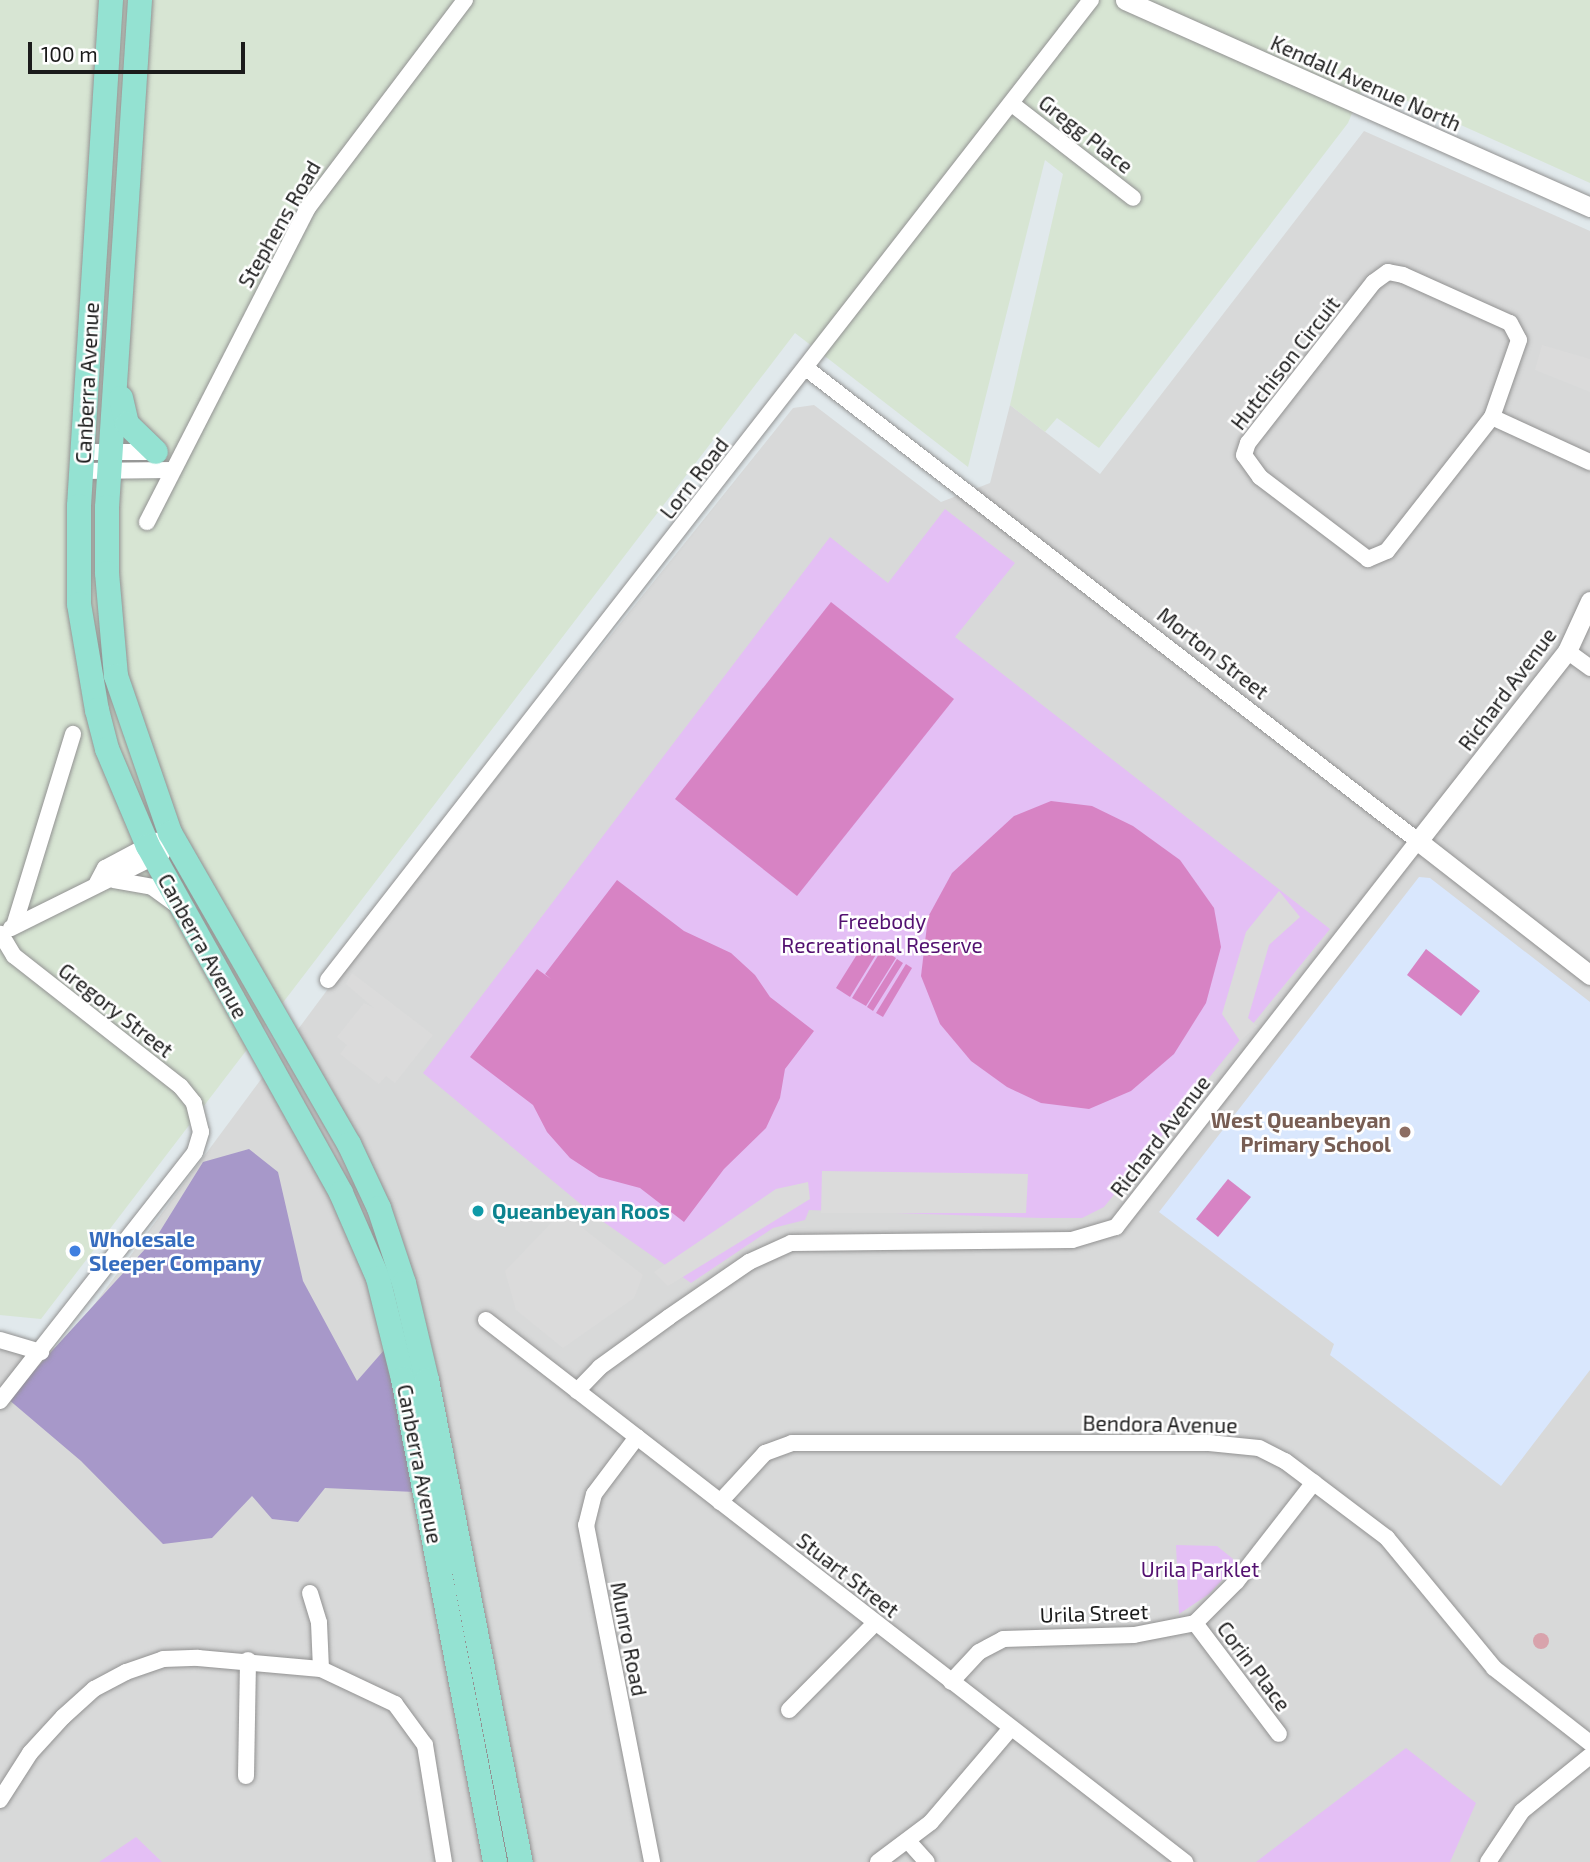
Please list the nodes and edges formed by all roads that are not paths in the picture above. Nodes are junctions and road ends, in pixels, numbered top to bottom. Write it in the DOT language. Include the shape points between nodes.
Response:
graph roads {
  1 [pos="111,0"];
  2 [pos="139,0"];
  3 [pos="465,0"];
  4 [pos="1091,0"];
  5 [pos="1125,0"];
  6 [pos="1012,104"];
  7 [pos="1133,198"];
  8 [pos="1590,207"];
  9 [pos="807,369"];
  10 [pos="118,373"];
  11 [pos="1492,416"];
  12 [pos="181,452"];
  13 [pos="83,461"];
  14 [pos="164,461"];
  15 [pos="110,462"];
  16 [pos="1590,462"];
  17 [pos="147,522"];
  18 [pos="1590,601"];
  19 [pos="1567,651"];
  20 [pos="1590,668"];
  21 [pos="73,734"];
  22 [pos="173,840"];
  23 [pos="1418,841"];
  24 [pos="150,852"];
  25 [pos="114,880"];
  26 [pos="97,883"];
  27 [pos="182,909"];
  28 [pos="5,932"];
  29 [pos="1590,975"];
  30 [pos="328,980"];
  31 [pos="486,1320"];
  32 [pos="0,1340"];
  33 [pos="41,1352"];
  34 [pos="577,1391"];
  35 [pos="0,1401"];
  36 [pos="637,1437"];
  37 [pos="1314,1482"];
  38 [pos="720,1502"];
  39 [pos="310,1593"];
  40 [pos="875,1623"];
  41 [pos="1195,1623"];
  42 [pos="248,1660"];
  43 [pos="321,1669"];
  44 [pos="951,1682"];
  45 [pos="789,1710"];
  46 [pos="1011,1728"];
  47 [pos="1279,1734"];
  48 [pos="1590,1743"];
  49 [pos="1590,1756"];
  50 [pos="246,1776"];
  51 [pos="0,1800"];
  52 [pos="908,1842"];
  53 [pos="444,1862"];
  54 [pos="495,1862"];
  55 [pos="521,1862"];
  56 [pos="652,1862"];
  57 [pos="878,1862"];
  58 [pos="927,1862"];
  59 [pos="1185,1862"];
  60 [pos="1488,1862"];
  1 -- 13 [label="highway, Canberra Avenue"];
  2 -- 10 [label="highway, Canberra Avenue"];
  3 -- 12 [label="street, Stephens Road" via="307,209"];
  4 -- 6 [label="street, Lorn Road"];
  5 -- 8 [label="street, Kendall Avenue North"];
  6 -- 7 [label="street, Gregg Place"];
  6 -- 9 [label="street, Lorn Road"];
  9 -- 23 [label="street, Morton Street"];
  9 -- 30 [label="street, Lorn Road"];
  10 -- 14 [label="highway" via="127,424"];
  10 -- 15 [label="highway, Canberra Avenue"];
  11 -- 11 [label="street, Hutchison Circuit" via="1387,551 1376,558 1351,550 1260,477 1245,459 1248,443 1374,282 1388,272 1517,330 1518,346"];
  11 -- 16 [label="street"];
  12 -- 14 [label="street"];
  12 -- 14 [label="street, Stephens Road"];
  13 -- 15 [label="street"];
  13 -- 24 [label="highway, Canberra Avenue" via="79,604 97,710 107,749"];
  14 -- 15 [label="street"];
  14 -- 15 [label="street"];
  14 -- 17 [label="street, Stephens Road"];
  15 -- 22 [label="highway, Canberra Avenue" via="107,573 116,677"];
  18 -- 19 [label="street, Richard Avenue"];
  19 -- 20 [label="street"];
  19 -- 23 [label="street, Richard Avenue"];
  21 -- 28 [label="street"];
  22 -- 24 [label="street"];
  22 -- 55 [label="highway, Canberra Avenue" via="349,1144 379,1208 428,1380"];
  23 -- 29 [label="street, Morton Street"];
  23 -- 34 [label="street, Richard Avenue" via="1116,1227 1072,1240 791,1242 749,1262 669,1317 600,1367"];
  24 -- 25 [label="street"];
  24 -- 26 [label="street" via="105,868"];
  24 -- 27 [label="highway, Canberra Avenue"];
  25 -- 26 [label="street"];
  25 -- 27 [label="street" via="152,887"];
  26 -- 28 [label="street"];
  27 -- 54 [label="highway, Canberra Avenue" via="341,1193 378,1278 404,1380"];
  28 -- 33 [label="street, Gregory Street" via="19,961 180,1086 194,1103 201,1123 195,1152"];
  31 -- 34 [label="street, Stuart Street"];
  32 -- 33 [label="street"];
  33 -- 35 [label="street"];
  34 -- 36 [label="street, Stuart Street"];
  36 -- 38 [label="street, Stuart Street"];
  36 -- 56 [label="street, Munro Road" via="594,1494 586,1525"];
  37 -- 38 [label="street, Bendora Avenue" via="1275,1455 1235,1444 792,1443 765,1453"];
  37 -- 41 [label="street" via="1237,1581"];
  37 -- 48 [label="street, Bendora Avenue" via="1387,1538 1494,1668"];
  38 -- 40 [label="street, Stuart Street"];
  39 -- 43 [label="street" via="319,1623"];
  40 -- 44 [label="street, Stuart Street"];
  40 -- 45 [label="street"];
  41 -- 44 [label="street, Urila Street" via="1134,1635 1003,1639 979,1652"];
  41 -- 47 [label="street, Corin Place"];
  42 -- 43 [label="street"];
  42 -- 50 [label="street"];
  42 -- 51 [label="street" via="163,1659 94,1689 30,1753"];
  43 -- 53 [label="street" via="395,1704 425,1745"];
  44 -- 46 [label="street, Stuart Street"];
  46 -- 52 [label="street" via="950,1802"];
  46 -- 59 [label="street, Stuart Street"];
  49 -- 60 [label="street" via="1522,1811"];
  52 -- 57 [label="street"];
  52 -- 58 [label="street"];
}
